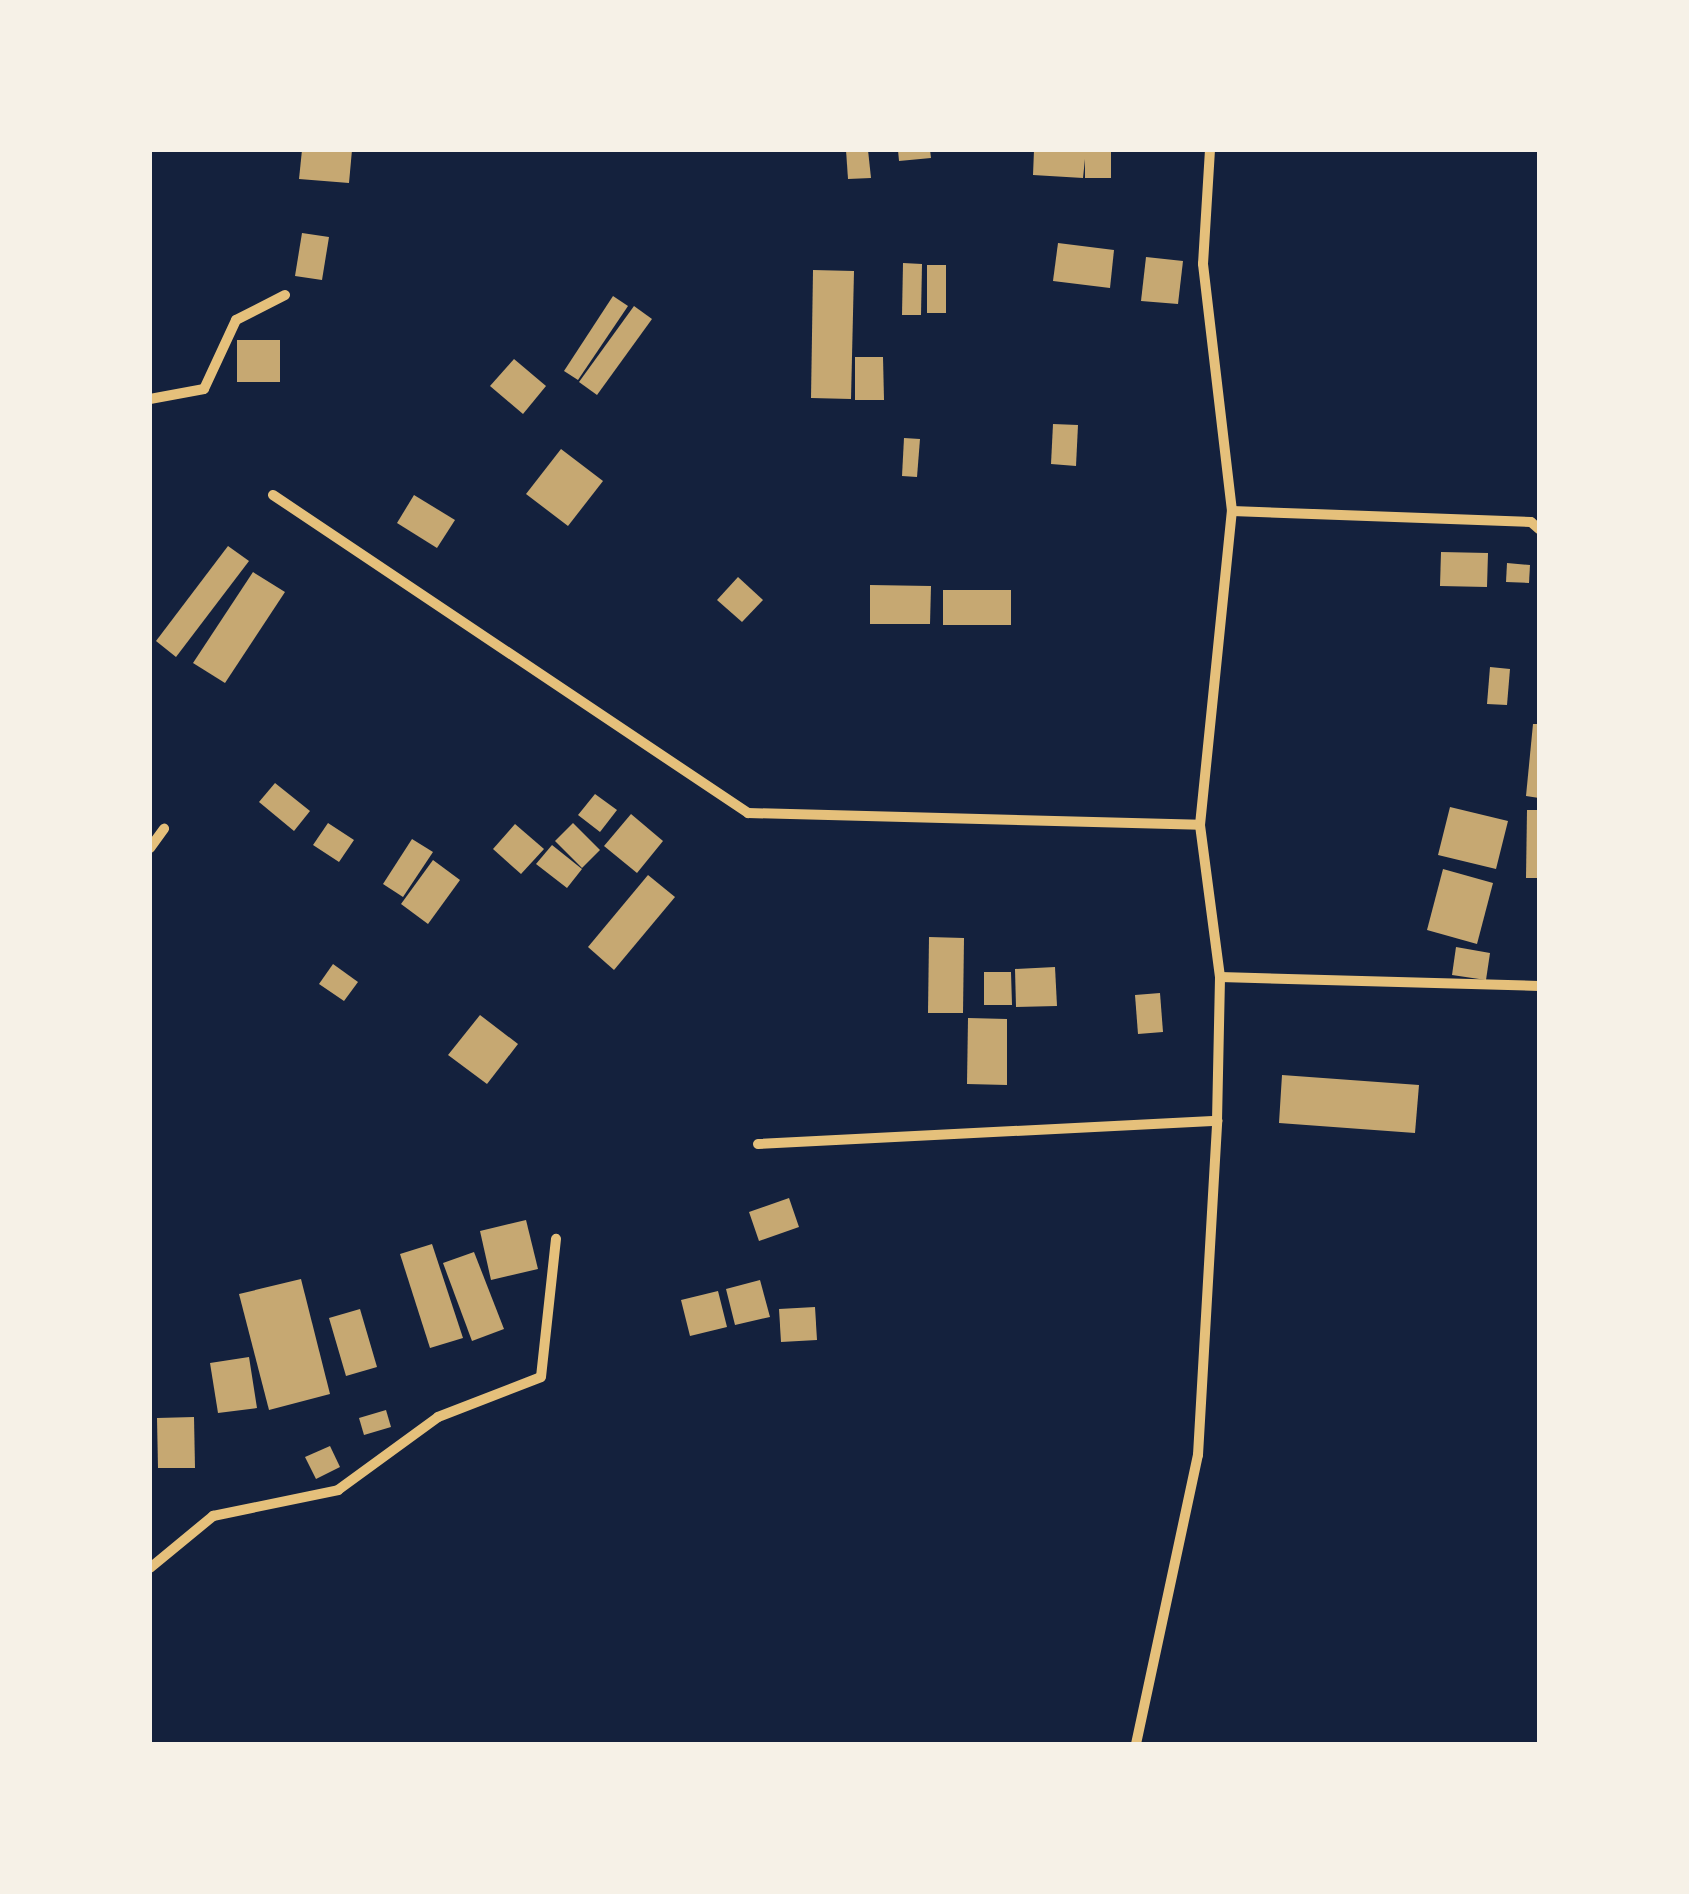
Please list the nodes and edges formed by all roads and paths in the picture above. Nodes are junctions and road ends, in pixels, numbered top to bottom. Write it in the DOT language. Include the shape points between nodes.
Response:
graph roads {
  1 [pos="1210,150"];
  2 [pos="285,295"];
  3 [pos="150,399"];
  4 [pos="274,495"];
  5 [pos="1232,511"];
  6 [pos="1539,530"];
  7 [pos="1200,825"];
  8 [pos="164,829"];
  9 [pos="150,848"];
  10 [pos="1220,977"];
  11 [pos="1539,986"];
  12 [pos="1217,1121"];
  13 [pos="758,1144"];
  14 [pos="556,1239"];
  15 [pos="150,1568"];
  16 [pos="1136,1744"];
  1 -- 5 [label="street" via="1203,264"];
  2 -- 3 [label="street" via="236,320 204,389"];
  4 -- 7 [label="street" via="748,813"];
  5 -- 6 [label="street" via="1530,522"];
  5 -- 7 [label="street"];
  7 -- 10 [label="street"];
  8 -- 9 [label="street"];
  10 -- 11 [label="street"];
  10 -- 12 [label="street"];
  12 -- 13 [label="street"];
  12 -- 16 [label="street" via="1198,1455"];
  14 -- 15 [label="street" via="541,1377 438,1416 338,1490 212,1516"];
}
